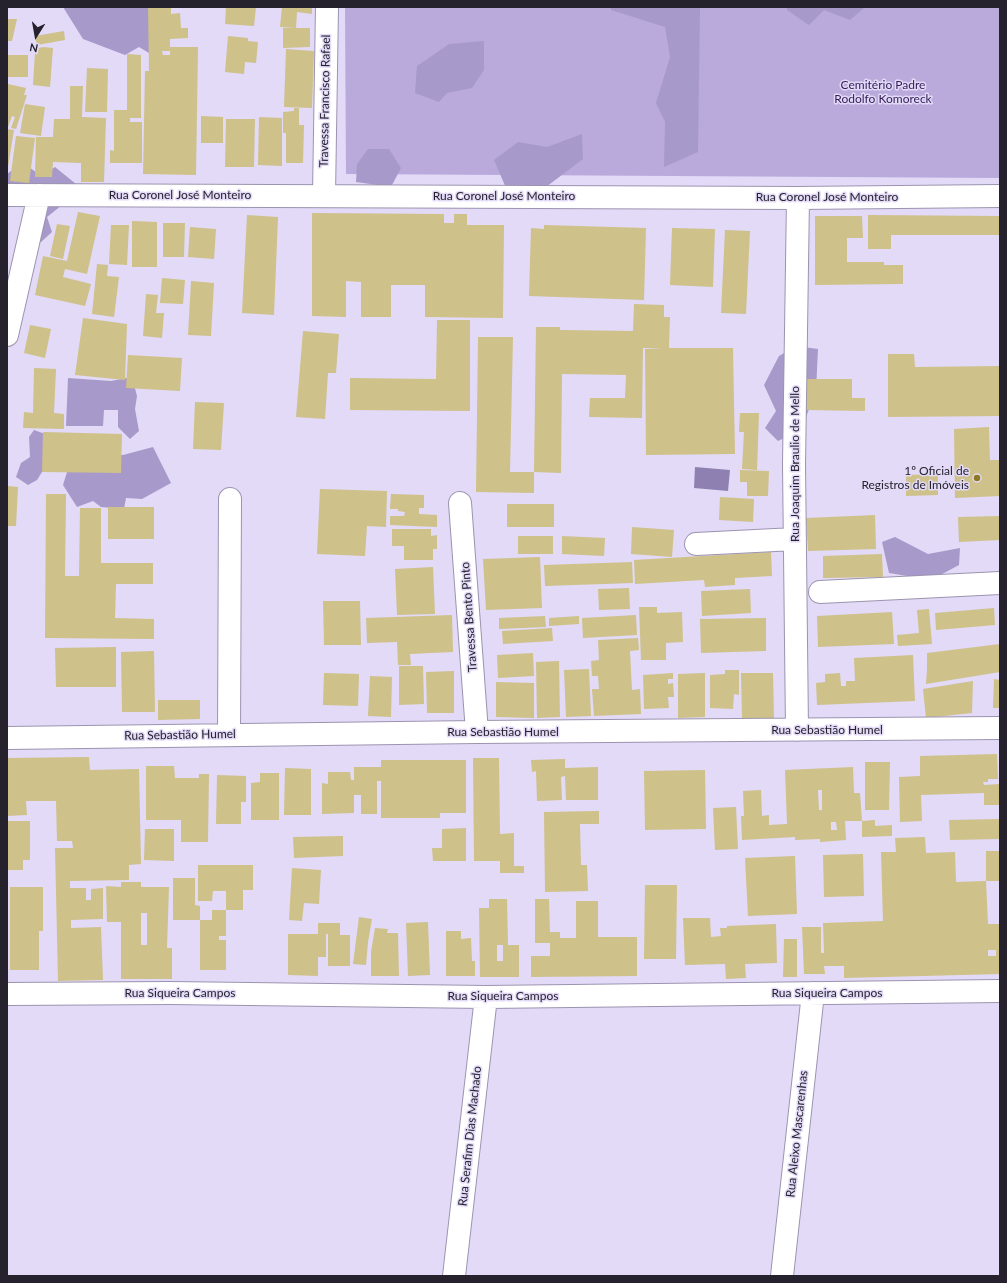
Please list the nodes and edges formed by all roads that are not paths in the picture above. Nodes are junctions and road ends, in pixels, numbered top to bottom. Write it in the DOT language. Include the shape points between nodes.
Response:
graph roads {
  1 [pos="327,7"];
  2 [pos="7,194"];
  3 [pos="39,195"];
  4 [pos="324,195"];
  5 [pos="1000,196"];
  6 [pos="798,198"];
  7 [pos="7,335"];
  8 [pos="230,499"];
  9 [pos="460,503"];
  10 [pos="795,539"];
  11 [pos="696,544"];
  12 [pos="1000,583"];
  13 [pos="820,592"];
  14 [pos="1000,728"];
  15 [pos="797,730"];
  16 [pos="477,732"];
  17 [pos="229,735"];
  18 [pos="7,738"];
  19 [pos="1000,992"];
  20 [pos="813,993"];
  21 [pos="7,994"];
  22 [pos="486,997"];
  23 [pos="454,1276"];
  24 [pos="782,1276"];
  1 -- 4 [label="street, Travessa Francisco Rafael"];
  2 -- 3 [label="street, Rua Coronel José Monteiro"];
  3 -- 4 [label="street, Rua Coronel José Monteiro"];
  3 -- 7 [label="street"];
  4 -- 6 [label="street, Rua Coronel José Monteiro"];
  5 -- 6 [label="street, Rua Coronel José Monteiro"];
  6 -- 10 [label="street, Rua Joaquim Braulio de Mello"];
  8 -- 17 [label="street"];
  9 -- 16 [label="street, Travessa Bento Pinto"];
  10 -- 11 [label="street"];
  10 -- 15 [label="street, Rua Joaquim Braulio de Mello"];
  12 -- 13 [label="street"];
  14 -- 15 [label="street, Rua Sebastião Humel"];
  15 -- 16 [label="street, Rua Sebastião Humel"];
  16 -- 17 [label="street, Rua Sebastião Humel"];
  17 -- 18 [label="street, Rua Sebastião Humel"];
  19 -- 20 [label="street, Rua Siqueira Campos"];
  20 -- 22 [label="street, Rua Siqueira Campos"];
  20 -- 24 [label="street, Rua Aleixo Mascarenhas"];
  21 -- 22 [label="street, Rua Siqueira Campos" via="170,993"];
  22 -- 23 [label="street, Rua Serafim Dias Machado"];
}
